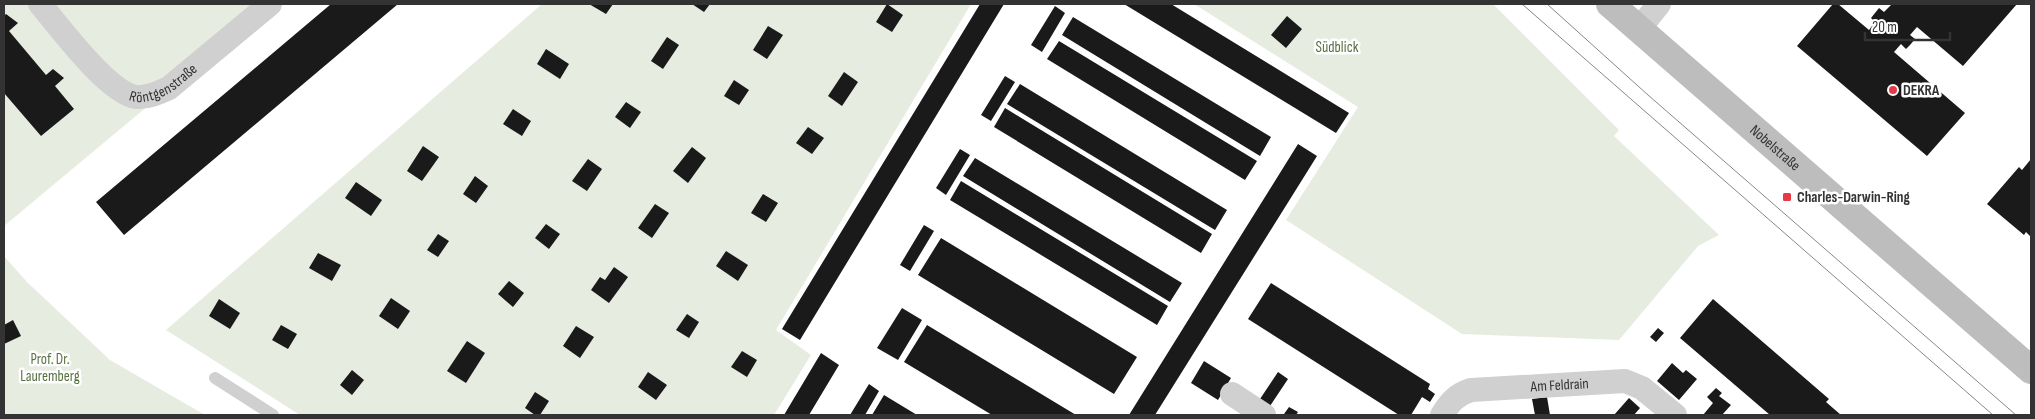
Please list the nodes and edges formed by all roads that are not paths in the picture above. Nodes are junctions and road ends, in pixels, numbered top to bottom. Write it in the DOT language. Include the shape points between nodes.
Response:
graph roads {
  1 [pos="40,4"];
  2 [pos="270,4"];
  3 [pos="1610,4"];
  4 [pos="1659,4"];
  5 [pos="1639,28"];
  6 [pos="2030,366"];
  7 [pos="215,378"];
  8 [pos="1232,394"];
  9 [pos="273,415"];
  10 [pos="1264,415"];
  11 [pos="1442,415"];
  12 [pos="1675,415"];
  1 -- 2 [label="street, Röntgenstraße" via="100,74 135,97 152,96 168,88"];
  3 -- 5 [label="main road, Nobelstraße"];
  4 -- 5 [label="street"];
  5 -- 6 [label="main road, Nobelstraße"];
  7 -- 9 [label="lane"];
  8 -- 10 [label="street"];
  11 -- 12 [label="street, Am Feldrain" via="1459,394 1471,390 1625,380 1642,388"];
}
